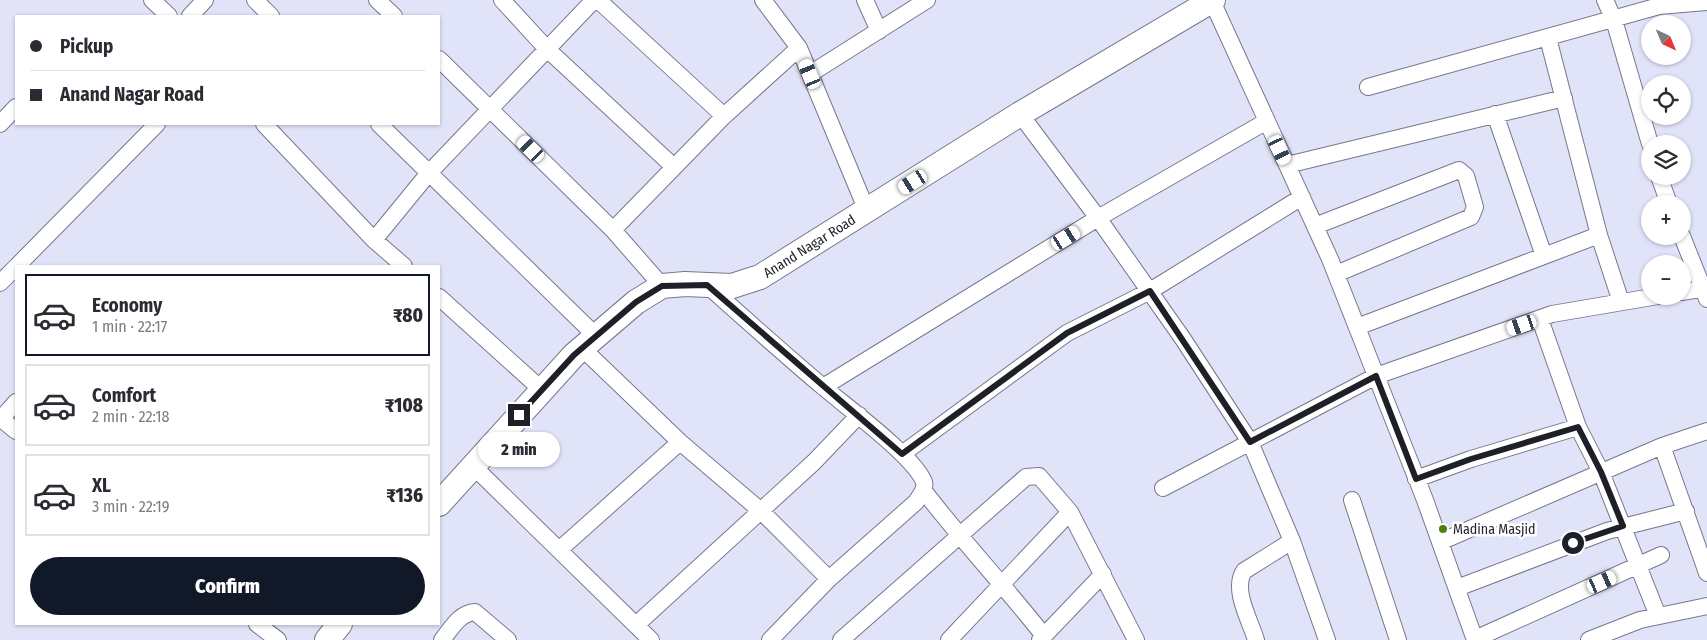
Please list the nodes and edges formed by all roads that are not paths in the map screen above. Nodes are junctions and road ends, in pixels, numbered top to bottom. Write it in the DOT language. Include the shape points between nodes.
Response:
graph roads {
  1 [pos="152,0"];
  2 [pos="205,0"];
  3 [pos="255,0"];
  4 [pos="377,0"];
  5 [pos="502,0"];
  6 [pos="594,0"];
  7 [pos="598,0"];
  8 [pos="763,0"];
  9 [pos="865,0"];
  10 [pos="926,0"];
  11 [pos="1212,0"];
  12 [pos="1605,0"];
  13 [pos="1707,2"];
  14 [pos="168,15"];
  15 [pos="191,15"];
  16 [pos="270,15"];
  17 [pos="393,15"];
  18 [pos="1614,20"];
  19 [pos="879,31"];
  20 [pos="1548,38"];
  21 [pos="799,48"];
  22 [pos="547,49"];
  23 [pos="440,60"];
  24 [pos="810,74"];
  25 [pos="1368,87"];
  26 [pos="1564,98"];
  27 [pos="15,108"];
  28 [pos="490,109"];
  29 [pos="1020,114"];
  30 [pos="1496,114"];
  31 [pos="724,116"];
  32 [pos="1267,121"];
  33 [pos="0,124"];
  34 [pos="156,125"];
  35 [pos="265,125"];
  36 [pos="380,125"];
  37 [pos="1647,135"];
  38 [pos="1287,165"];
  39 [pos="674,167"];
  40 [pos="428,174"];
  41 [pos="1302,197"];
  42 [pos="867,211"];
  43 [pos="1098,218"];
  44 [pos="1315,226"];
  45 [pos="613,230"];
  46 [pos="1599,235"];
  47 [pos="374,240"];
  48 [pos="1686,245"];
  49 [pos="1544,256"];
  50 [pos="17,265"];
  51 [pos="403,265"];
  52 [pos="15,267"];
  53 [pos="1336,274"];
  54 [pos="0,283"];
  55 [pos="707,285"];
  56 [pos="662,286"];
  57 [pos="1150,291"];
  58 [pos="1691,292"];
  59 [pos="1706,292"];
  60 [pos="440,299"];
  61 [pos="1641,299"];
  62 [pos="1622,302"];
  63 [pos="1540,319"];
  64 [pos="1357,327"];
  65 [pos="589,342"];
  66 [pos="1376,376"];
  67 [pos="823,387"];
  68 [pos="542,390"];
  69 [pos="15,403"];
  70 [pos="859,416"];
  71 [pos="1,418"];
  72 [pos="1578,427"];
  73 [pos="15,429"];
  74 [pos="1707,431"];
  75 [pos="680,442"];
  76 [pos="1250,442"];
  77 [pos="1662,446"];
  78 [pos="902,454"];
  79 [pos="473,466"];
  80 [pos="1601,472"];
  81 [pos="1416,479"];
  82 [pos="1163,488"];
  83 [pos="924,491"];
  84 [pos="1352,500"];
  85 [pos="440,503"];
  86 [pos="1686,510"];
  87 [pos="761,511"];
  88 [pos="1070,512"];
  89 [pos="1623,526"];
  90 [pos="958,536"];
  91 [pos="1292,541"];
  92 [pos="1440,542"];
  93 [pos="560,550"];
  94 [pos="1661,555"];
  95 [pos="1638,566"];
  96 [pos="1707,573"];
  97 [pos="1102,574"];
  98 [pos="829,579"];
  99 [pos="1003,583"];
  100 [pos="1456,588"];
  101 [pos="1707,606"];
  102 [pos="1658,616"];
  103 [pos="258,625"];
  104 [pos="339,625"];
  105 [pos="636,625"];
  106 [pos="1042,638"];
  107 [pos="278,640"];
  108 [pos="327,640"];
  109 [pos="442,640"];
  110 [pos="508,640"];
  111 [pos="651,640"];
  112 [pos="770,640"];
  113 [pos="841,640"];
  114 [pos="949,640"];
  115 [pos="1136,640"];
  116 [pos="1256,640"];
  117 [pos="1327,640"];
  118 [pos="1398,640"];
  119 [pos="1475,640"];
  120 [pos="1589,640"];
  1 -- 14 [label="street"];
  2 -- 15 [label="street"];
  3 -- 16 [label="street"];
  4 -- 17 [label="street"];
  5 -- 22 [label="street"];
  6 -- 22 [label="street"];
  7 -- 31 [label="street"];
  8 -- 21 [label="street"];
  9 -- 19 [label="street"];
  10 -- 19 [label="street"];
  11 -- 29 [label="street, Anand Nagar Road"];
  11 -- 32 [label="street"];
  12 -- 18 [label="street"];
  13 -- 18 [label="street" via="1659,6"];
  18 -- 20 [label="street"];
  18 -- 37 [label="street"];
  19 -- 24 [label="street"];
  20 -- 25 [label="street"];
  20 -- 26 [label="street"];
  21 -- 24 [label="street"];
  21 -- 31 [label="street"];
  22 -- 28 [label="street"];
  22 -- 39 [label="street"];
  23 -- 28 [label="street"];
  24 -- 42 [label="street"];
  26 -- 30 [label="street"];
  26 -- 46 [label="street"];
  27 -- 33 [label="street"];
  28 -- 40 [label="street"];
  28 -- 45 [label="street"];
  29 -- 42 [label="street, Anand Nagar Road"];
  29 -- 43 [label="street"];
  30 -- 38 [label="street"];
  30 -- 49 [label="street"];
  31 -- 39 [label="street"];
  32 -- 38 [label="street"];
  32 -- 43 [label="street"];
  34 -- 50 [label="street"];
  35 -- 47 [label="street"];
  36 -- 40 [label="street"];
  38 -- 41 [label="street"];
  39 -- 45 [label="street"];
  40 -- 47 [label="street"];
  40 -- 65 [label="street"];
  41 -- 44 [label="street"];
  41 -- 57 [label="street"];
  42 -- 55 [label="street, Anand Nagar Road" via="760,277 732,286"];
  43 -- 57 [label="street"];
  43 -- 67 [label="street"];
  44 -- 53 [label="street"];
  44 -- 53 [label="street" via="1458,170 1466,176 1476,207 1471,216"];
  45 -- 56 [label="street"];
  46 -- 49 [label="street"];
  46 -- 62 [label="street"];
  47 -- 51 [label="street"];
  48 -- 59 [label="street"];
  49 -- 64 [label="street"];
  52 -- 54 [label="street"];
  53 -- 64 [label="street"];
  55 -- 56 [label="street, Anand Nagar Road"];
  55 -- 67 [label="street"];
  56 -- 65 [label="street" via="636,302"];
  57 -- 76 [label="street"];
  57 -- 78 [label="street" via="1067,333"];
  58 -- 59 [label="street"];
  60 -- 68 [label="street"];
  61 -- 62 [label="street"];
  62 -- 63 [label="street"];
  63 -- 66 [label="street"];
  63 -- 72 [label="street"];
  64 -- 66 [label="street"];
  65 -- 68 [label="street"];
  65 -- 75 [label="street"];
  66 -- 76 [label="street"];
  66 -- 81 [label="street"];
  67 -- 70 [label="street"];
  68 -- 79 [label="street"];
  69 -- 71 [label="street"];
  70 -- 78 [label="street"];
  70 -- 87 [label="street"];
  71 -- 73 [label="street"];
  72 -- 80 [label="street"];
  72 -- 81 [label="street"];
  74 -- 77 [label="street"];
  75 -- 87 [label="street"];
  75 -- 93 [label="street"];
  76 -- 82 [label="street"];
  76 -- 91 [label="street"];
  77 -- 80 [label="street"];
  77 -- 86 [label="street"];
  78 -- 83 [label="street" via="921,477"];
  79 -- 85 [label="street"];
  79 -- 93 [label="street"];
  80 -- 89 [label="street"];
  80 -- 92 [label="street"];
  81 -- 92 [label="street"];
  83 -- 90 [label="street"];
  83 -- 98 [label="street" via="916,502"];
  84 -- 118 [label="street"];
  86 -- 89 [label="street"];
  86 -- 96 [label="street"];
  87 -- 98 [label="street"];
  87 -- 105 [label="street"];
  88 -- 90 [label="street" via="1039,476 1026,476"];
  88 -- 97 [label="street"];
  88 -- 99 [label="street"];
  89 -- 95 [label="street"];
  89 -- 100 [label="street"];
  90 -- 99 [label="street"];
  90 -- 113 [label="street"];
  91 -- 116 [label="street" via="1244,571 1239,579"];
  91 -- 117 [label="street"];
  92 -- 100 [label="street"];
  93 -- 105 [label="street"];
  94 -- 95 [label="street"];
  95 -- 102 [label="street"];
  95 -- 119 [label="street"];
  97 -- 106 [label="street"];
  97 -- 115 [label="street"];
  98 -- 112 [label="street"];
  99 -- 106 [label="street"];
  99 -- 114 [label="street"];
  100 -- 119 [label="street"];
  101 -- 102 [label="street"];
  102 -- 120 [label="street"];
  103 -- 107 [label="street"];
  104 -- 108 [label="street"];
  105 -- 111 [label="street"];
  109 -- 110 [label="street" via="458,620 475,612"];
}
